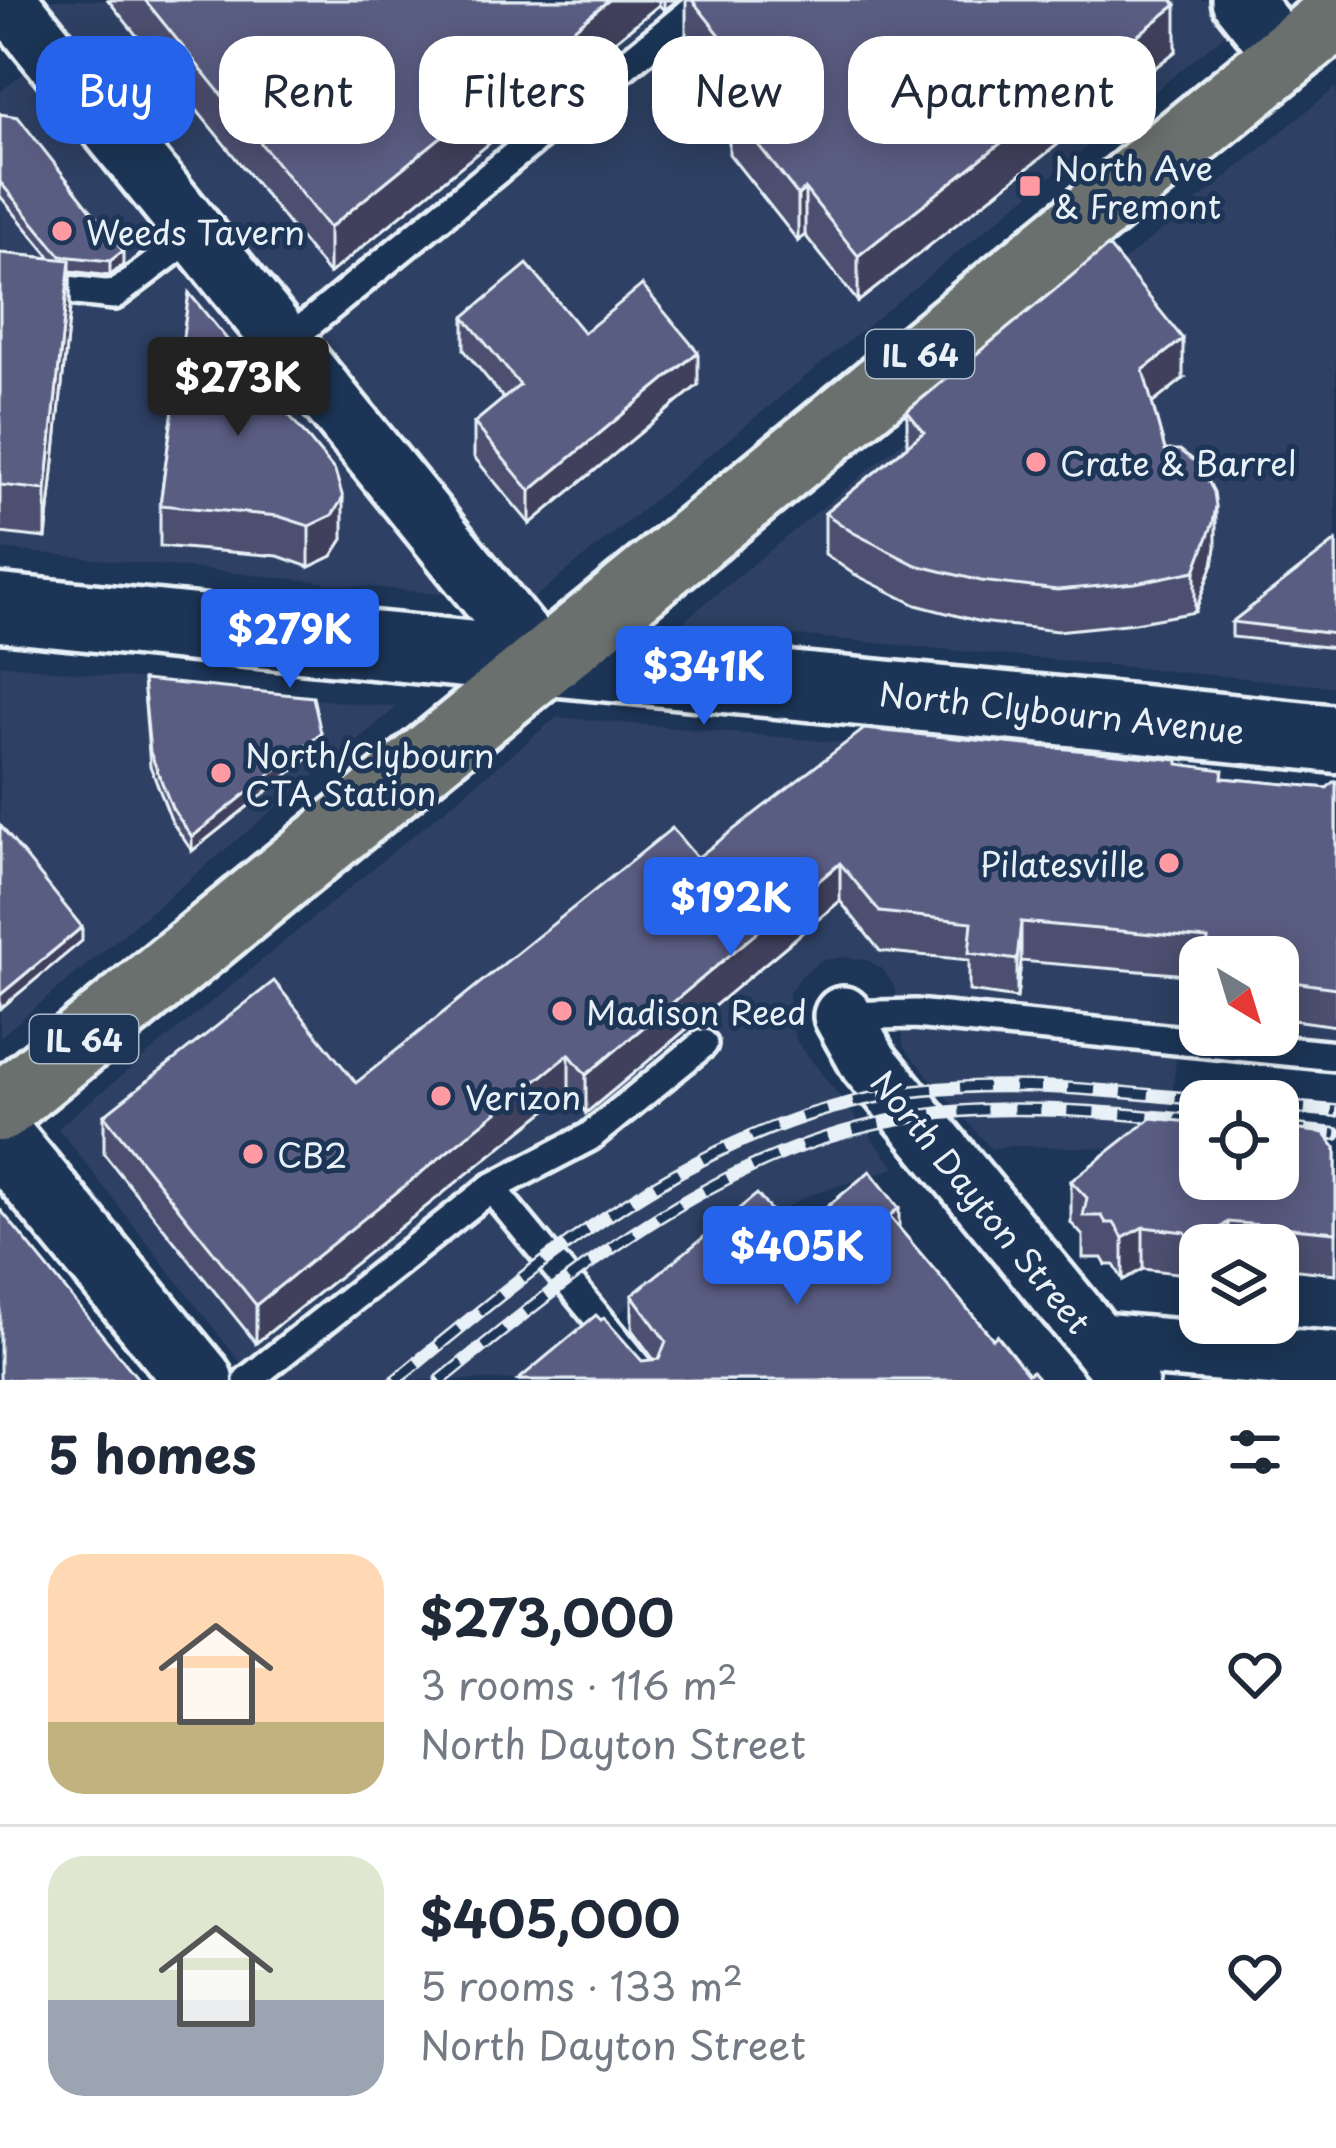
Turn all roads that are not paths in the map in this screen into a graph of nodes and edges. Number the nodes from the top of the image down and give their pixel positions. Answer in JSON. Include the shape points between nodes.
{"nodes":[{"id":1,"x":705,"y":0,"type":"edge"},
{"id":2,"x":1240,"y":0,"type":"edge"},
{"id":3,"x":8,"y":13,"type":"edge"},
{"id":4,"x":1336,"y":15,"type":"edge"},
{"id":5,"x":1286,"y":56,"type":"junction"},
{"id":6,"x":195,"y":234,"type":"junction"},
{"id":7,"x":0,"y":283,"type":"edge"},
{"id":8,"x":284,"y":344,"type":"junction"},
{"id":9,"x":0,"y":608,"type":"edge"},
{"id":10,"x":542,"y":662,"type":"junction"},
{"id":11,"x":1336,"y":740,"type":"edge"},
{"id":12,"x":843,"y":1016,"type":"joint"},
{"id":13,"x":703,"y":1044,"type":"dead end"},
{"id":14,"x":1336,"y":1056,"type":"edge"},
{"id":15,"x":0,"y":1108,"type":"edge"},
{"id":16,"x":0,"y":1138,"type":"edge"},
{"id":17,"x":491,"y":1188,"type":"junction"},
{"id":18,"x":1114,"y":1361,"type":"edge"},
{"id":19,"x":1336,"y":1362,"type":"edge"},
{"id":20,"x":199,"y":1380,"type":"edge"},
{"id":21,"x":248,"y":1380,"type":"edge"},
{"id":22,"x":649,"y":1380,"type":"edge"}],
"edges":[{"from":1,"to":8,"type":"lane"},
{"from":2,"to":5,"type":"street"},
{"from":3,"to":6,"type":"street"},
{"from":4,"to":5,"type":"main road","number":"IL 64"},
{"from":5,"to":10,"type":"main road","number":"IL 64"},
{"from":6,"to":7,"type":"lane","via":[[114,295]]},
{"from":6,"to":8,"type":"street"},
{"from":8,"to":10,"type":"street"},
{"from":9,"to":10,"type":"main road","name":"North Clybourn Avenue"},
{"from":10,"to":11,"type":"main road","name":"North Clybourn Avenue"},
{"from":10,"to":15,"type":"main road","number":"IL 64"},
{"from":12,"to":14,"type":"lane","via":[[915,1014]]},
{"from":12,"to":18,"type":"street","name":"North Dayton Street","via":[[869,1063]]},
{"from":13,"to":17,"type":"lane","via":[[589,1137]]},
{"from":16,"to":20,"type":"main road"},
{"from":17,"to":21,"type":"lane"},
{"from":17,"to":22,"type":"lane"},
{"from":18,"to":19,"type":"street"}]}
